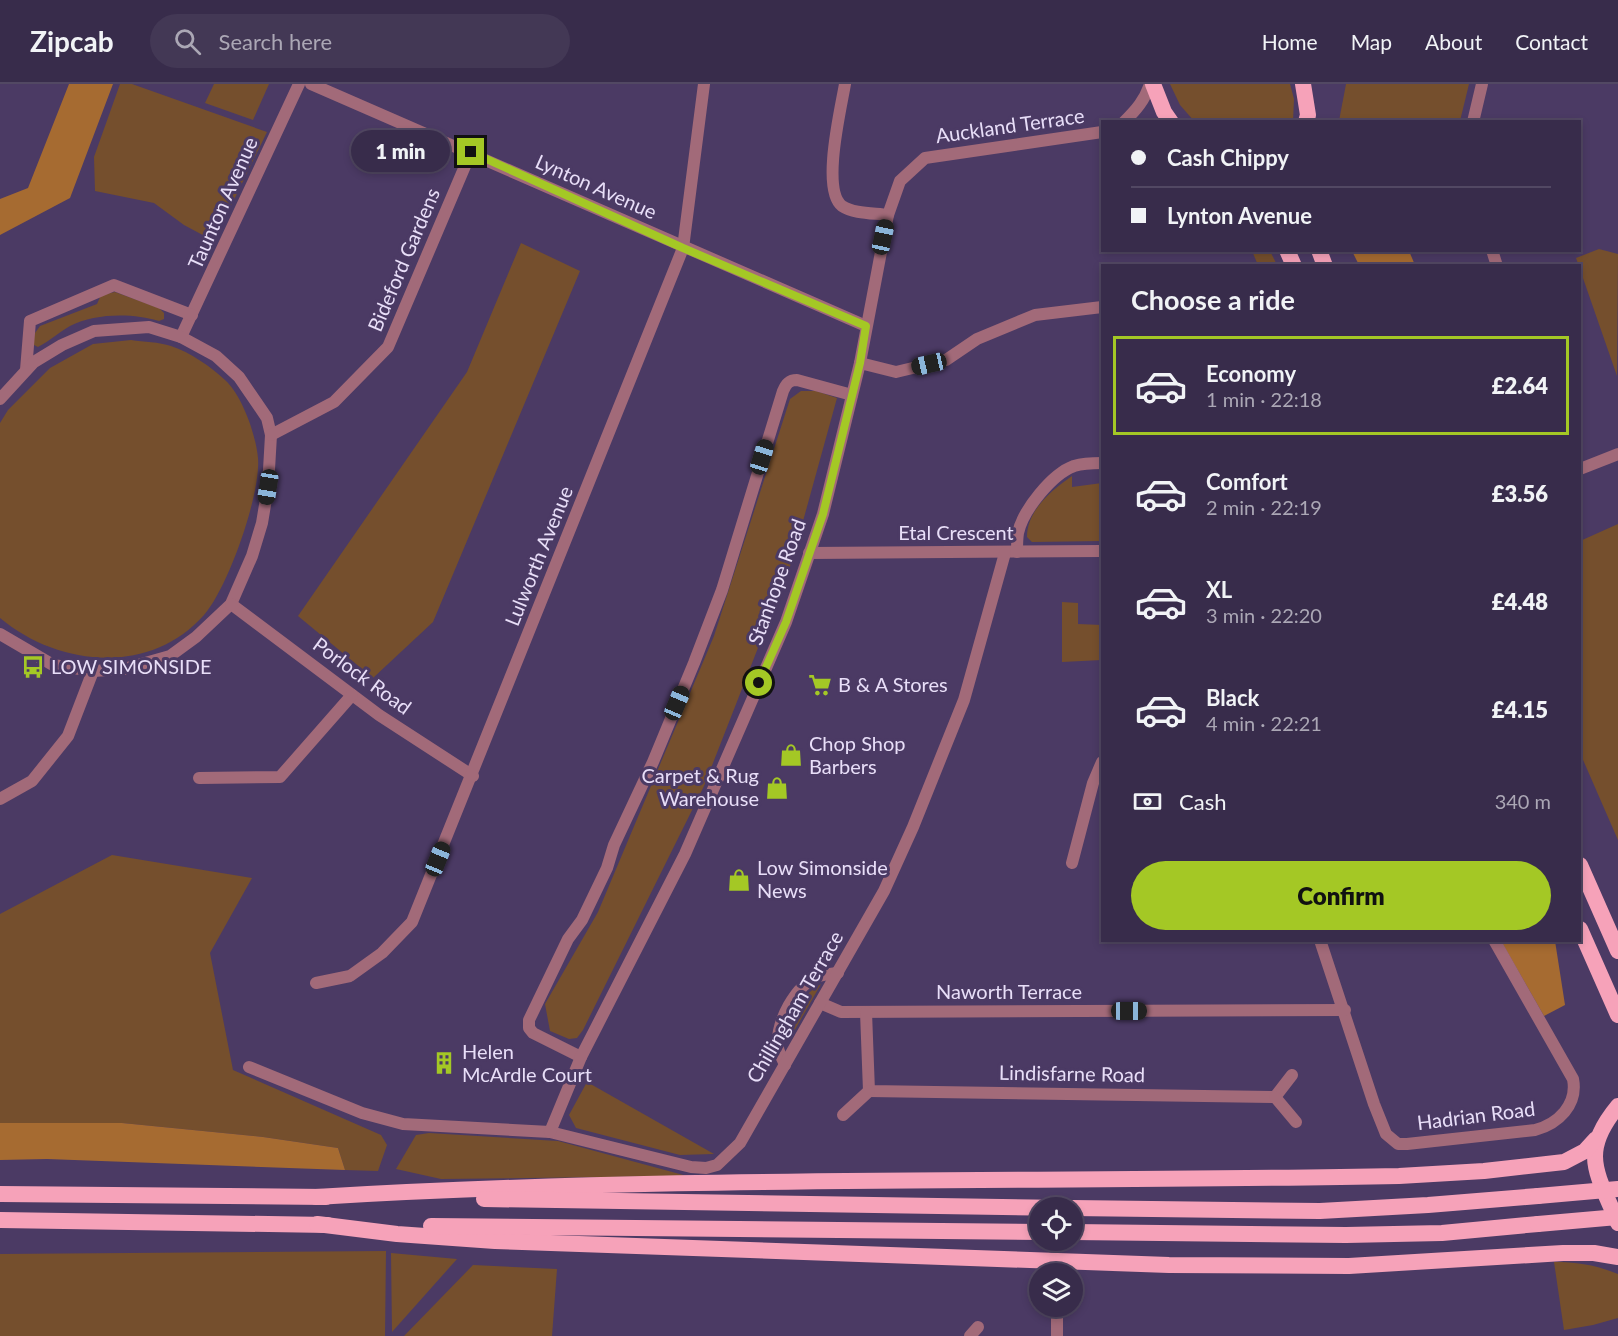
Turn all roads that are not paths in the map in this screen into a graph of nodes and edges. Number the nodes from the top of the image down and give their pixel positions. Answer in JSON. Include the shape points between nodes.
{"nodes":[{"id":1,"x":298,"y":84,"type":"edge"},
{"id":2,"x":311,"y":84,"type":"edge"},
{"id":3,"x":704,"y":84,"type":"edge"},
{"id":4,"x":845,"y":84,"type":"edge"},
{"id":5,"x":1152,"y":84,"type":"edge"},
{"id":6,"x":1303,"y":84,"type":"edge"},
{"id":7,"x":1314,"y":84,"type":"edge"},
{"id":8,"x":1482,"y":84,"type":"edge"},
{"id":9,"x":1308,"y":119,"type":"edge"},
{"id":10,"x":1126,"y":120,"type":"edge"},
{"id":11,"x":1170,"y":120,"type":"edge"},
{"id":12,"x":1473,"y":120,"type":"edge"},
{"id":13,"x":1101,"y":132,"type":"edge"},
{"id":14,"x":471,"y":152,"type":"junction"},
{"id":15,"x":888,"y":215,"type":"junction"},
{"id":16,"x":683,"y":248,"type":"junction"},
{"id":17,"x":1101,"y":307,"type":"edge"},
{"id":18,"x":192,"y":315,"type":"junction"},
{"id":19,"x":866,"y":326,"type":"junction"},
{"id":20,"x":182,"y":337,"type":"junction"},
{"id":21,"x":860,"y":363,"type":"junction"},
{"id":22,"x":26,"y":370,"type":"junction"},
{"id":23,"x":852,"y":395,"type":"junction"},
{"id":24,"x":0,"y":399,"type":"edge"},
{"id":25,"x":271,"y":435,"type":"junction"},
{"id":26,"x":1618,"y":454,"type":"edge"},
{"id":27,"x":1101,"y":463,"type":"edge"},
{"id":28,"x":1581,"y":469,"type":"edge"},
{"id":29,"x":1101,"y":551,"type":"edge"},
{"id":30,"x":1011,"y":552,"type":"junction"},
{"id":31,"x":809,"y":554,"type":"junction"},
{"id":32,"x":231,"y":604,"type":"junction"},
{"id":33,"x":0,"y":634,"type":"edge"},
{"id":34,"x":93,"y":671,"type":"junction"},
{"id":35,"x":352,"y":695,"type":"junction"},
{"id":36,"x":1101,"y":764,"type":"edge"},
{"id":37,"x":473,"y":776,"type":"junction"},
{"id":38,"x":199,"y":777,"type":"dead end"},
{"id":39,"x":0,"y":799,"type":"edge"},
{"id":40,"x":1072,"y":863,"type":"dead end"},
{"id":41,"x":1581,"y":867,"type":"edge"},
{"id":42,"x":1581,"y":930,"type":"edge"},
{"id":43,"x":1321,"y":942,"type":"edge"},
{"id":44,"x":1495,"y":942,"type":"edge"},
{"id":45,"x":1618,"y":951,"type":"edge"},
{"id":46,"x":838,"y":973,"type":"junction"},
{"id":47,"x":316,"y":983,"type":"dead end"},
{"id":48,"x":820,"y":1003,"type":"junction"},
{"id":49,"x":1345,"y":1010,"type":"junction"},
{"id":50,"x":866,"y":1012,"type":"junction"},
{"id":51,"x":1618,"y":1015,"type":"edge"},
{"id":52,"x":581,"y":1057,"type":"junction"},
{"id":53,"x":784,"y":1065,"type":"junction"},
{"id":54,"x":249,"y":1067,"type":"dead end"},
{"id":55,"x":1292,"y":1075,"type":"dead end"},
{"id":56,"x":869,"y":1091,"type":"junction"},
{"id":57,"x":1618,"y":1091,"type":"edge"},
{"id":58,"x":1275,"y":1097,"type":"junction"},
{"id":59,"x":1613,"y":1112,"type":"edge"},
{"id":60,"x":843,"y":1115,"type":"dead end"},
{"id":61,"x":1296,"y":1122,"type":"dead end"},
{"id":62,"x":550,"y":1132,"type":"junction"},
{"id":63,"x":1596,"y":1139,"type":"junction"},
{"id":64,"x":1618,"y":1189,"type":"edge"},
{"id":65,"x":0,"y":1194,"type":"edge"},
{"id":66,"x":316,"y":1197,"type":"junction"},
{"id":67,"x":1029,"y":1207,"type":"edge"},
{"id":68,"x":1083,"y":1208,"type":"edge"},
{"id":69,"x":1618,"y":1217,"type":"edge"},
{"id":70,"x":0,"y":1220,"type":"edge"},
{"id":71,"x":1618,"y":1223,"type":"edge"},
{"id":72,"x":317,"y":1224,"type":"junction"},
{"id":73,"x":1029,"y":1232,"type":"edge"},
{"id":74,"x":1083,"y":1232,"type":"edge"},
{"id":75,"x":1618,"y":1257,"type":"edge"},
{"id":76,"x":1057,"y":1317,"type":"edge"},
{"id":77,"x":1057,"y":1336,"type":"edge"}],
"edges":[{"from":1,"to":18,"type":"street","name":"Taunton Avenue"},
{"from":2,"to":14,"type":"street","name":"Lynton Avenue"},
{"from":3,"to":16,"type":"street","name":"Lulworth Avenue"},
{"from":4,"to":15,"type":"street","via":[[832,171],[834,194],[841,205],[852,210]]},
{"from":5,"to":10,"type":"street","via":[[1138,109]]},
{"from":5,"to":11,"type":"highway"},
{"from":6,"to":9,"type":"highway"},
{"from":7,"to":9,"type":"highway"},
{"from":8,"to":12,"type":"street"},
{"from":13,"to":15,"type":"street","name":"Auckland Terrace","via":[[925,158],[900,181]]},
{"from":14,"to":16,"type":"street","name":"Lynton Avenue"},
{"from":14,"to":25,"type":"street","name":"Bideford Gardens","via":[[388,346],[334,402]]},
{"from":15,"to":19,"type":"street","name":"Auckland Terrace"},
{"from":16,"to":19,"type":"street","name":"Lynton Avenue"},
{"from":16,"to":37,"type":"street","name":"Lulworth Avenue"},
{"from":17,"to":21,"type":"street","via":[[1035,315],[977,339],[946,360],[896,372]]},
{"from":18,"to":20,"type":"street","name":"Taunton Avenue"},
{"from":18,"to":22,"type":"street","via":[[114,285],[30,321]]},
{"from":19,"to":21,"type":"street","name":"Stanhope Road"},
{"from":20,"to":22,"type":"street","via":[[148,327],[94,331],[62,345]]},
{"from":20,"to":25,"type":"street","via":[[216,356],[239,377],[267,418]]},
{"from":21,"to":23,"type":"street","name":"Stanhope Road"},
{"from":22,"to":24,"type":"street"},
{"from":23,"to":31,"type":"street","name":"Stanhope Road","via":[[823,514]]},
{"from":23,"to":52,"type":"street","via":[[797,380],[786,384],[783,391],[722,590],[694,663],[607,868],[529,1020],[533,1033]]},
{"from":25,"to":32,"type":"street","via":[[262,523]]},
{"from":26,"to":28,"type":"street"},
{"from":27,"to":30,"type":"street","name":"Chillingham Terrace","via":[[1072,467],[1051,482],[1025,516]]},
{"from":29,"to":30,"type":"street","name":"Etal Crescent"},
{"from":30,"to":31,"type":"street","name":"Etal Crescent"},
{"from":30,"to":46,"type":"street","name":"Chillingham Terrace","via":[[964,700],[918,816],[884,891]]},
{"from":31,"to":52,"type":"street","name":"Stanhope Road","via":[[786,622],[685,854]]},
{"from":32,"to":34,"type":"street","via":[[170,656],[124,669]]},
{"from":32,"to":35,"type":"street","name":"Porlock Road"},
{"from":33,"to":34,"type":"street","via":[[53,665]]},
{"from":34,"to":39,"type":"street","via":[[68,736],[32,781]]},
{"from":35,"to":37,"type":"street","name":"Porlock Road"},
{"from":35,"to":38,"type":"street","via":[[280,777]]},
{"from":36,"to":40,"type":"street"},
{"from":37,"to":47,"type":"street","name":"Lulworth Avenue","via":[[412,922],[382,953],[350,976]]},
{"from":41,"to":45,"type":"highway"},
{"from":42,"to":51,"type":"highway"},
{"from":43,"to":49,"type":"street"},
{"from":44,"to":49,"type":"street","name":"Hadrian Road","via":[[1573,1079],[1575,1088],[1568,1107],[1548,1127],[1398,1144],[1386,1134],[1374,1104]]},
{"from":46,"to":48,"type":"street","name":"Chillingham Terrace"},
{"from":46,"to":53,"type":"street","via":[[820,975],[804,984],[791,1001],[778,1047]]},
{"from":48,"to":50,"type":"street","name":"Naworth Terrace","via":[[841,1012]]},
{"from":48,"to":53,"type":"street","name":"Chillingham Terrace"},
{"from":49,"to":50,"type":"street","name":"Naworth Terrace"},
{"from":50,"to":56,"type":"street"},
{"from":52,"to":62,"type":"street","name":"Stanhope Road"},
{"from":53,"to":62,"type":"street","name":"Chillingham Terrace","via":[[740,1143],[717,1165],[691,1167]]},
{"from":54,"to":62,"type":"street","name":"Chillingham Terrace","via":[[377,1118],[404,1124]]},
{"from":55,"to":58,"type":"street"},
{"from":56,"to":58,"type":"street","name":"Lindisfarne Road"},
{"from":56,"to":60,"type":"street"},
{"from":57,"to":59,"type":"highway"},
{"from":58,"to":61,"type":"street"},
{"from":59,"to":63,"type":"highway"},
{"from":63,"to":66,"type":"highway","via":[[1564,1162],[1400,1176],[855,1180],[434,1190]]},
{"from":63,"to":71,"type":"highway","via":[[1596,1168]]},
{"from":64,"to":68,"type":"highway","bridge":true,"via":[[1320,1211]]},
{"from":65,"to":66,"type":"highway"},
{"from":66,"to":67,"type":"highway"},
{"from":69,"to":74,"type":"highway","bridge":true,"via":[[1442,1233]]},
{"from":70,"to":72,"type":"highway"},
{"from":72,"to":73,"type":"highway"},
{"from":72,"to":75,"type":"highway","via":[[495,1240],[1169,1265],[1349,1266],[1563,1253]]},
{"from":76,"to":77,"type":"street"}]}
